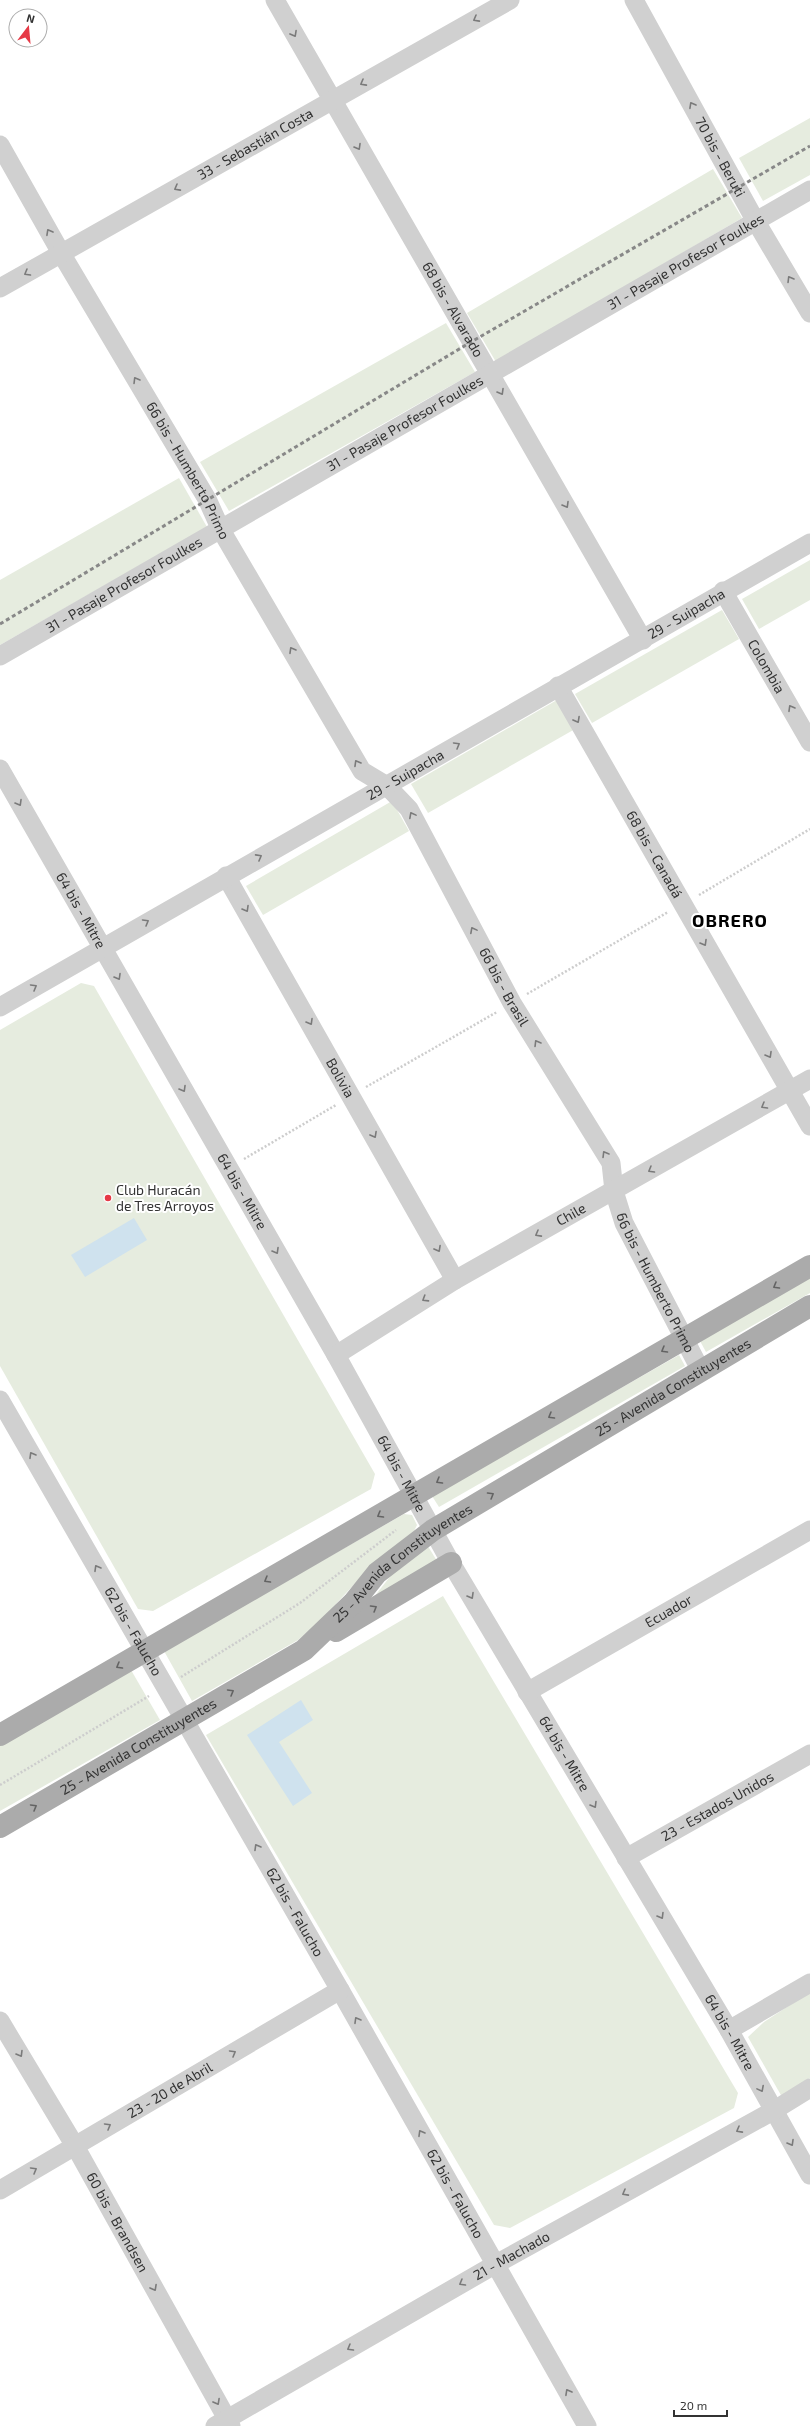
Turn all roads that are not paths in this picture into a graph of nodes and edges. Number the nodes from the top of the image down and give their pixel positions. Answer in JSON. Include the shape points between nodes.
{"nodes":[{"id":1,"x":275,"y":0,"type":"edge"},
{"id":2,"x":510,"y":0,"type":"edge"},
{"id":3,"x":634,"y":0,"type":"edge"},
{"id":4,"x":332,"y":101,"type":"junction"},
{"id":5,"x":0,"y":145,"type":"edge"},
{"id":6,"x":810,"y":190,"type":"edge"},
{"id":7,"x":755,"y":220,"type":"junction"},
{"id":8,"x":61,"y":253,"type":"junction"},
{"id":9,"x":0,"y":288,"type":"edge"},
{"id":10,"x":810,"y":313,"type":"edge"},
{"id":11,"x":491,"y":374,"type":"junction"},
{"id":12,"x":221,"y":530,"type":"junction"},
{"id":13,"x":810,"y":543,"type":"edge"},
{"id":14,"x":723,"y":591,"type":"junction"},
{"id":15,"x":644,"y":640,"type":"junction"},
{"id":16,"x":0,"y":656,"type":"edge"},
{"id":17,"x":558,"y":686,"type":"junction"},
{"id":18,"x":810,"y":742,"type":"edge"},
{"id":19,"x":0,"y":769,"type":"edge"},
{"id":20,"x":387,"y":786,"type":"junction"},
{"id":21,"x":226,"y":876,"type":"junction"},
{"id":22,"x":102,"y":948,"type":"junction"},
{"id":23,"x":0,"y":1007,"type":"edge"},
{"id":24,"x":810,"y":1079,"type":"edge"},
{"id":25,"x":790,"y":1091,"type":"junction"},
{"id":26,"x":810,"y":1126,"type":"edge"},
{"id":27,"x":614,"y":1192,"type":"junction"},
{"id":28,"x":810,"y":1266,"type":"edge"},
{"id":29,"x":455,"y":1280,"type":"junction"},
{"id":30,"x":810,"y":1306,"type":"edge"},
{"id":31,"x":683,"y":1339,"type":"junction"},
{"id":32,"x":336,"y":1355,"type":"junction"},
{"id":33,"x":701,"y":1371,"type":"junction"},
{"id":34,"x":0,"y":1400,"type":"edge"},
{"id":35,"x":414,"y":1495,"type":"junction"},
{"id":36,"x":433,"y":1530,"type":"junction"},
{"id":37,"x":810,"y":1530,"type":"edge"},
{"id":38,"x":451,"y":1563,"type":"junction"},
{"id":39,"x":144,"y":1650,"type":"junction"},
{"id":40,"x":304,"y":1650,"type":"junction"},
{"id":41,"x":527,"y":1692,"type":"junction"},
{"id":42,"x":183,"y":1719,"type":"junction"},
{"id":43,"x":0,"y":1735,"type":"edge"},
{"id":44,"x":810,"y":1754,"type":"edge"},
{"id":45,"x":0,"y":1827,"type":"edge"},
{"id":46,"x":626,"y":1858,"type":"junction"},
{"id":47,"x":810,"y":1983,"type":"edge"},
{"id":48,"x":340,"y":1990,"type":"junction"},
{"id":49,"x":0,"y":2021,"type":"edge"},
{"id":50,"x":729,"y":2030,"type":"junction"},
{"id":51,"x":810,"y":2088,"type":"edge"},
{"id":52,"x":773,"y":2111,"type":"junction"},
{"id":53,"x":75,"y":2146,"type":"junction"},
{"id":54,"x":810,"y":2175,"type":"edge"},
{"id":55,"x":0,"y":2190,"type":"edge"},
{"id":56,"x":496,"y":2264,"type":"junction"},
{"id":57,"x":224,"y":2424,"type":"edge"},
{"id":58,"x":588,"y":2426,"type":"edge"}],
"edges":[{"from":1,"to":4,"type":"street","name":"68 bis - Alvarado","one_way":true},
{"from":2,"to":4,"type":"street","name":"33 - Sebastián Costa","one_way":true},
{"from":7,"to":3,"type":"street","name":"70 bis - Beruti","one_way":true},
{"from":4,"to":8,"type":"street","name":"33 - Sebastián Costa","one_way":true},
{"from":4,"to":11,"type":"street","name":"68 bis - Alvarado","one_way":true},
{"from":8,"to":5,"type":"street","name":"66 bis - Humberto Primo","one_way":true},
{"from":6,"to":7,"type":"street","name":"31 - Pasaje Profesor Foulkes"},
{"from":10,"to":7,"type":"street","name":"70 bis - Beruti","one_way":true},
{"from":7,"to":11,"type":"street","name":"31 - Pasaje Profesor Foulkes"},
{"from":8,"to":9,"type":"street","name":"33 - Sebastián Costa","one_way":true},
{"from":12,"to":8,"type":"street","name":"66 bis - Humberto Primo","one_way":true,"via":[[207,499]]},
{"from":11,"to":12,"type":"street","name":"31 - Pasaje Profesor Foulkes"},
{"from":11,"to":15,"type":"street","name":"68 bis - Alvarado","one_way":true},
{"from":12,"to":16,"type":"street","name":"31 - Pasaje Profesor Foulkes"},
{"from":20,"to":12,"type":"street","name":"66 bis - Humberto Primo","one_way":true,"via":[[362,771]]},
{"from":13,"to":14,"type":"street","name":"29 - Suipacha"},
{"from":14,"to":15,"type":"street","name":"29 - Suipacha"},
{"from":18,"to":14,"type":"street","name":"Colombia","one_way":true},
{"from":15,"to":17,"type":"street","name":"29 - Suipacha"},
{"from":20,"to":17,"type":"street","name":"29 - Suipacha","one_way":true},
{"from":17,"to":25,"type":"street","name":"68 bis - Canadá","one_way":true,"via":[[681,905]]},
{"from":19,"to":22,"type":"street","name":"64 bis - Mitre","one_way":true},
{"from":21,"to":20,"type":"street","name":"29 - Suipacha","one_way":true},
{"from":27,"to":20,"type":"street","name":"66 bis - Brasil","one_way":true,"via":[[611,1163],[512,1003],[409,809]]},
{"from":22,"to":21,"type":"street","name":"29 - Suipacha","one_way":true},
{"from":21,"to":29,"type":"street","name":"Bolivia","one_way":true},
{"from":23,"to":22,"type":"street","name":"29 - Suipacha","one_way":true},
{"from":22,"to":32,"type":"street","name":"64 bis - Mitre","one_way":true},
{"from":24,"to":25,"type":"street","name":"Chile"},
{"from":25,"to":26,"type":"street","name":"68 bis - Canadá"},
{"from":25,"to":27,"type":"street","name":"Chile","one_way":true},
{"from":27,"to":29,"type":"street","name":"Chile","one_way":true},
{"from":27,"to":31,"type":"street","name":"66 bis - Humberto Primo","via":[[624,1223]]},
{"from":28,"to":31,"type":"main road","one_way":true},
{"from":29,"to":32,"type":"street","name":"Chile","one_way":true},
{"from":30,"to":33,"type":"main road","name":"25 - Avenida Constituyentes"},
{"from":31,"to":33,"type":"street","name":"66 bis - Humberto Primo"},
{"from":31,"to":35,"type":"main road","one_way":true},
{"from":32,"to":35,"type":"street","name":"64 bis - Mitre"},
{"from":36,"to":33,"type":"main road","name":"25 - Avenida Constituyentes","one_way":true},
{"from":39,"to":34,"type":"street","name":"62 bis - Falucho","one_way":true},
{"from":35,"to":36,"type":"street","name":"64 bis - Mitre"},
{"from":35,"to":39,"type":"main road","one_way":true},
{"from":36,"to":38,"type":"street","name":"64 bis - Mitre"},
{"from":36,"to":40,"type":"main road","name":"25 - Avenida Constituyentes","via":[[377,1573],[353,1603]]},
{"from":37,"to":41,"type":"street","name":"Ecuador"},
{"from":40,"to":38,"type":"main road","one_way":true},
{"from":38,"to":41,"type":"street","name":"64 bis - Mitre","one_way":true},
{"from":39,"to":42,"type":"street","name":"62 bis - Falucho"},
{"from":39,"to":43,"type":"main road","one_way":true},
{"from":42,"to":40,"type":"main road","name":"25 - Avenida Constituyentes","one_way":true},
{"from":41,"to":46,"type":"street","name":"64 bis - Mitre","one_way":true},
{"from":45,"to":42,"type":"main road","name":"25 - Avenida Constituyentes","one_way":true},
{"from":48,"to":42,"type":"street","name":"62 bis - Falucho","one_way":true},
{"from":44,"to":46,"type":"street","name":"23 - Estados Unidos"},
{"from":46,"to":50,"type":"street","name":"64 bis - Mitre","one_way":true},
{"from":47,"to":50,"type":"street"},
{"from":53,"to":48,"type":"street","name":"23 - 20 de Abril","one_way":true},
{"from":56,"to":48,"type":"street","name":"62 bis - Falucho","one_way":true},
{"from":49,"to":53,"type":"street","name":"60 bis - Brandsen","one_way":true},
{"from":50,"to":52,"type":"street","name":"64 bis - Mitre","one_way":true},
{"from":51,"to":52,"type":"street","name":"21 - Machado"},
{"from":52,"to":54,"type":"street","name":"64 bis - Mitre","one_way":true},
{"from":52,"to":56,"type":"street","name":"21 - Machado","one_way":true},
{"from":55,"to":53,"type":"street","name":"23 - 20 de Abril","one_way":true},
{"from":53,"to":57,"type":"street","name":"60 bis - Brandsen","one_way":true},
{"from":56,"to":57,"type":"street","name":"21 - Machado","one_way":true},
{"from":58,"to":56,"type":"street","name":"62 bis - Falucho","one_way":true}]}
